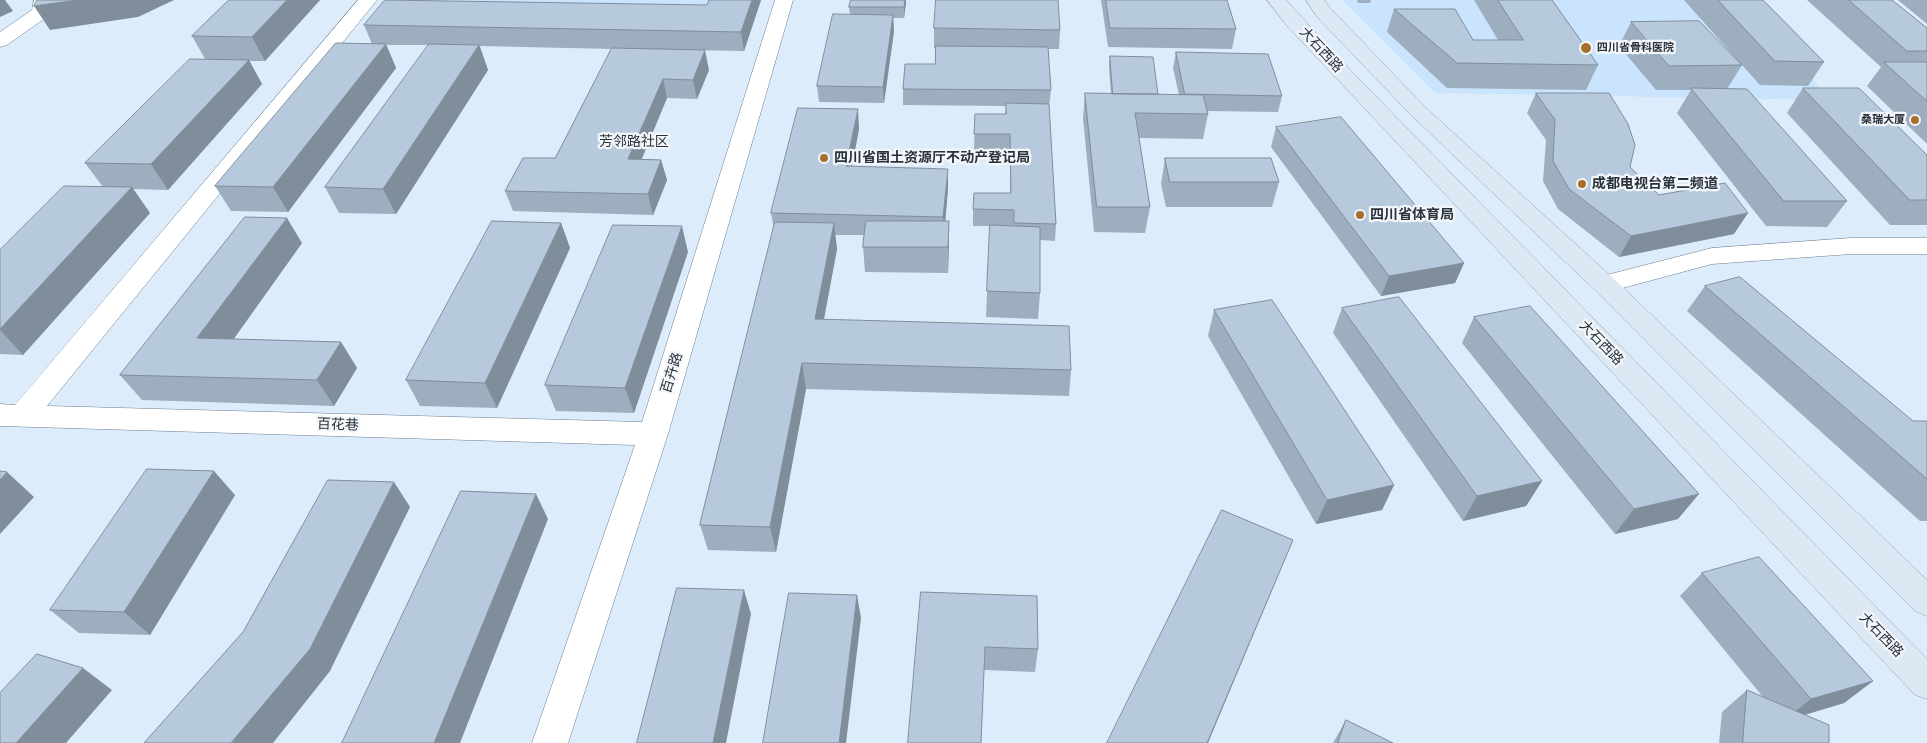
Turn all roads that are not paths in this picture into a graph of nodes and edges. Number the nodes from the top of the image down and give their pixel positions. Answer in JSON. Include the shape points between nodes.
{"nodes":[{"id":1,"x":43,"y":0,"type":"edge"},
{"id":2,"x":368,"y":0,"type":"edge"},
{"id":3,"x":784,"y":0,"type":"edge"},
{"id":4,"x":1276,"y":0,"type":"edge"},
{"id":5,"x":1314,"y":0,"type":"edge"},
{"id":6,"x":0,"y":41,"type":"edge"},
{"id":7,"x":1927,"y":246,"type":"edge"},
{"id":8,"x":1604,"y":284,"type":"junction"},
{"id":9,"x":11,"y":415,"type":"edge"},
{"id":10,"x":653,"y":434,"type":"junction"},
{"id":11,"x":1927,"y":601,"type":"edge"},
{"id":12,"x":1927,"y":683,"type":"edge"},
{"id":13,"x":550,"y":743,"type":"edge"}],
"edges":[{"from":1,"to":6,"type":"street","via":[[41,12]]},
{"from":2,"to":9,"type":"street","name":"百花巷"},
{"from":3,"to":10,"type":"street","name":"百卉路"},
{"from":4,"to":12,"type":"main road","name":"大石西路"},
{"from":5,"to":8,"type":"main road","name":"大石西路","via":[[1418,111]]},
{"from":7,"to":8,"type":"street","via":[[1851,246],[1712,256]]},
{"from":8,"to":11,"type":"main road","name":"大石西路"},
{"from":9,"to":10,"type":"street","name":"百花巷"},
{"from":10,"to":13,"type":"street","name":"百卉路"}]}
